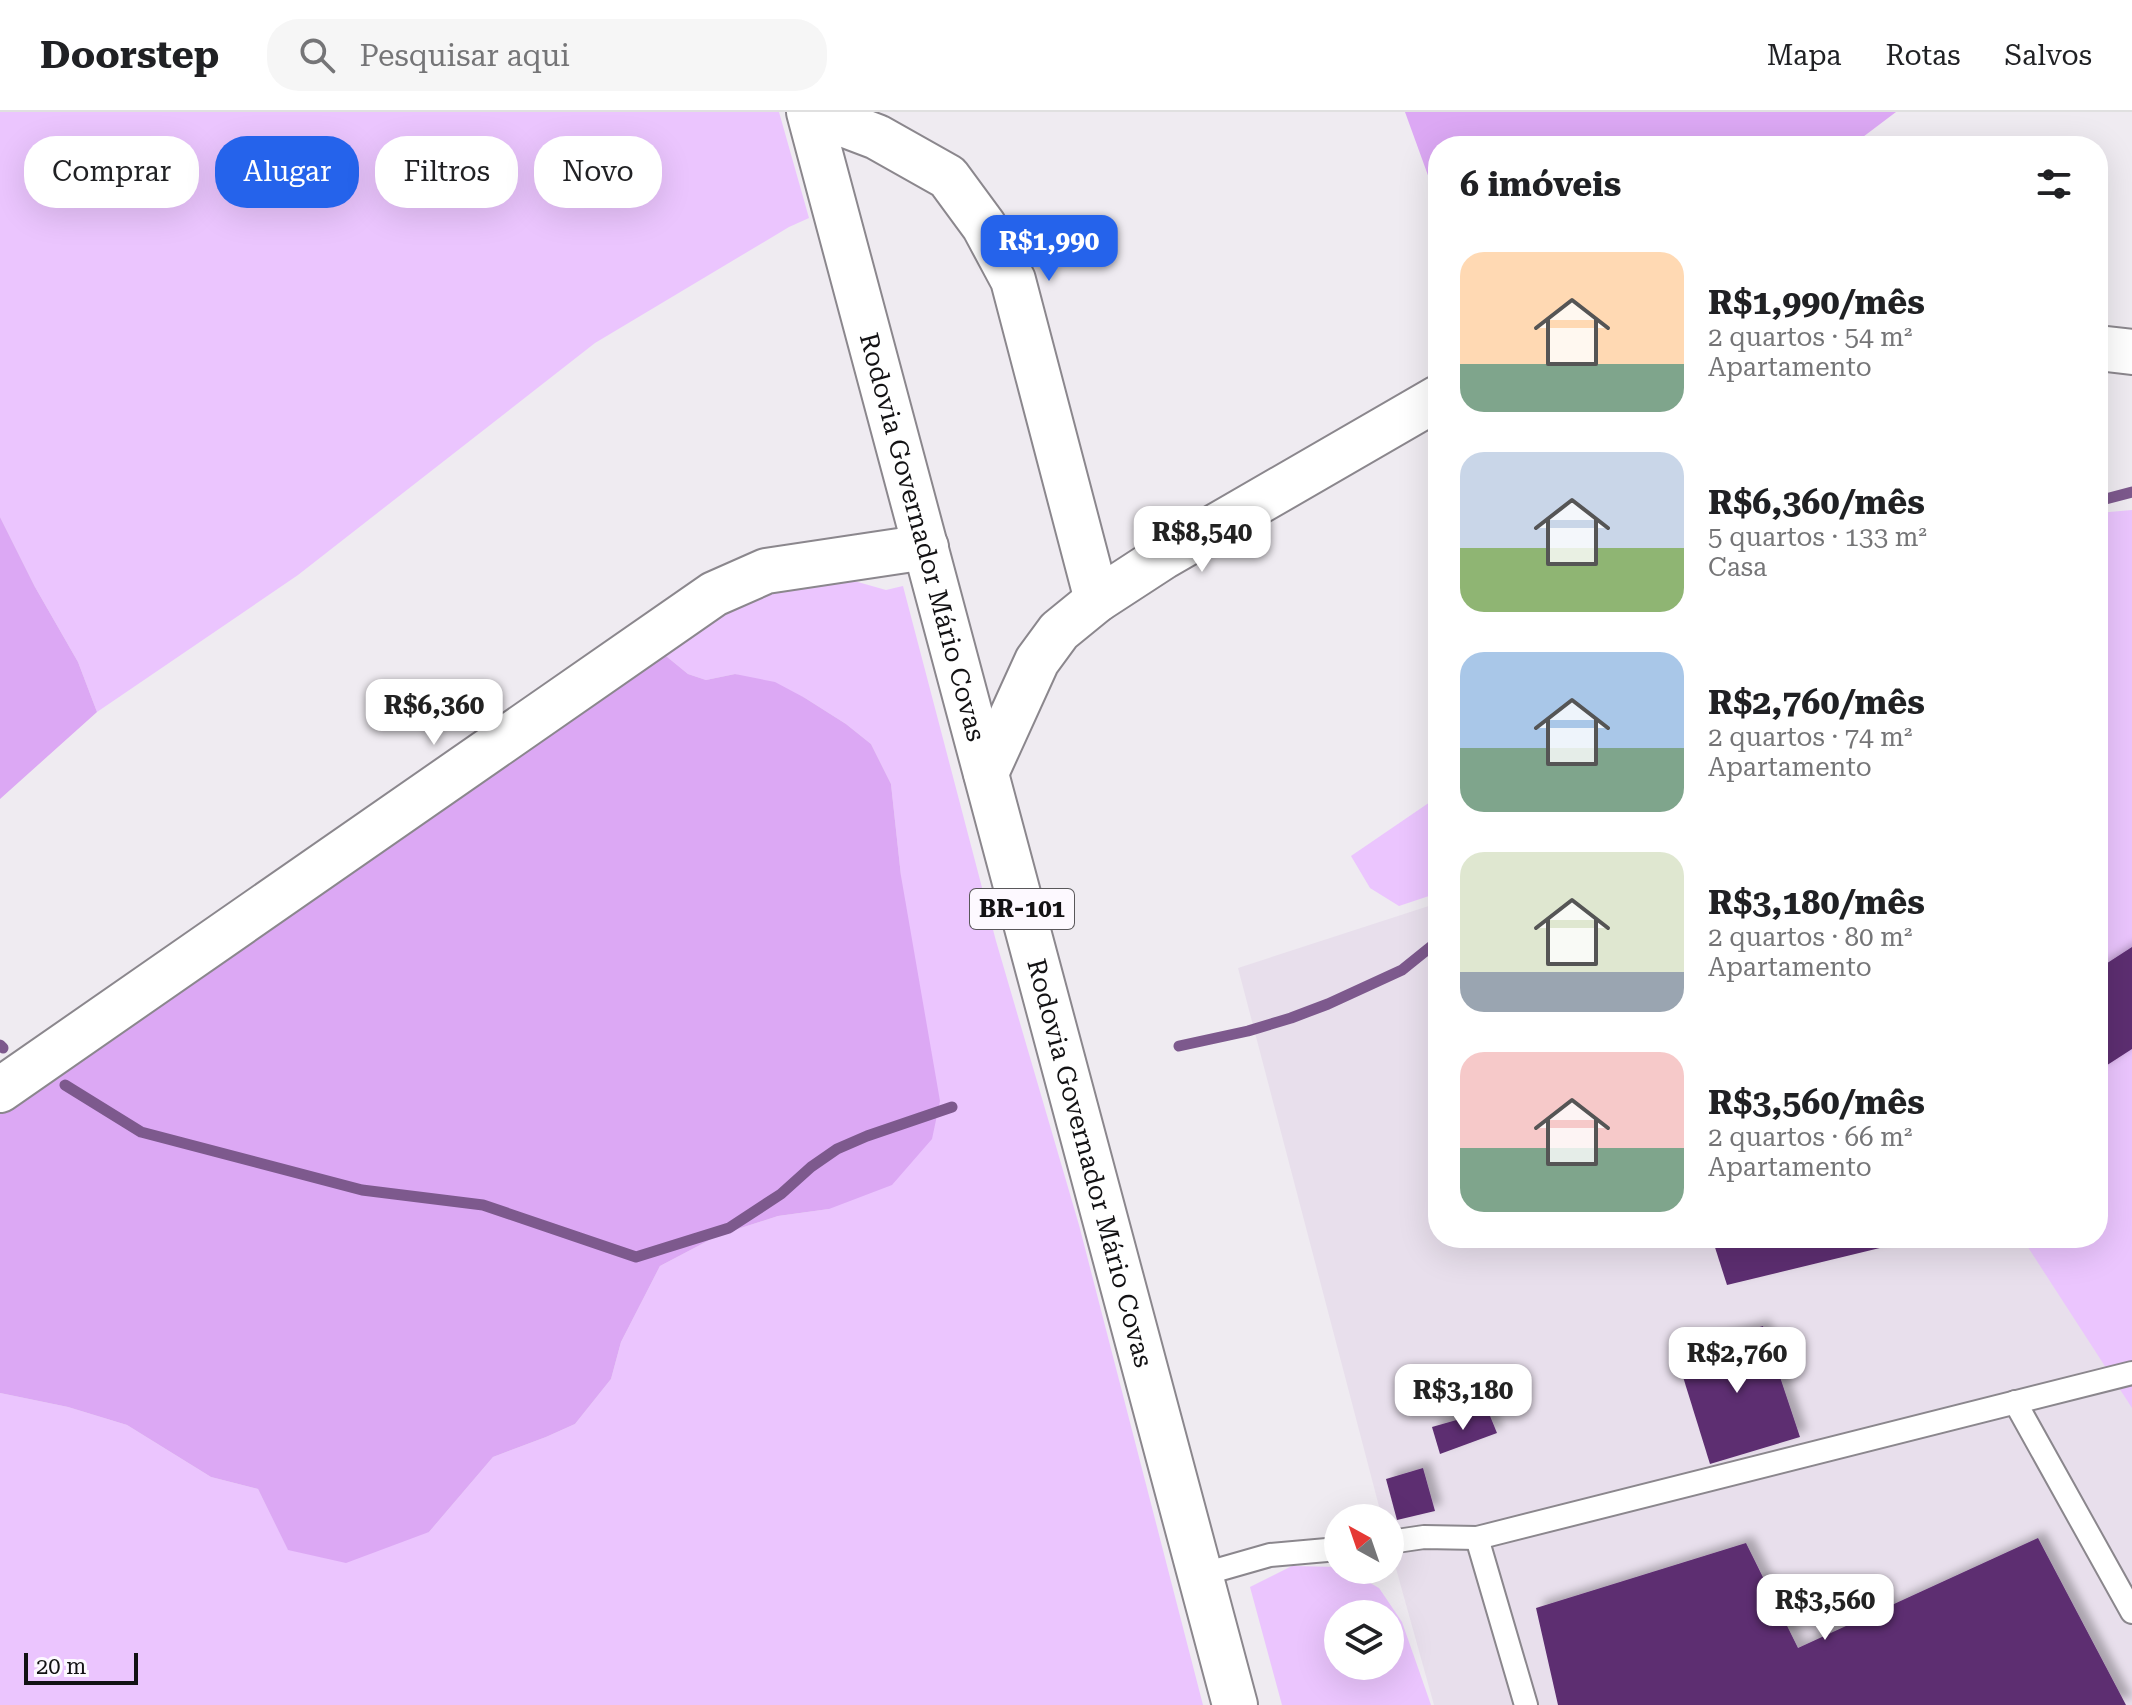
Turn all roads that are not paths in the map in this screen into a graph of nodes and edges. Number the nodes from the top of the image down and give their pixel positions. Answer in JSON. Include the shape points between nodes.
{"nodes":[{"id":1,"x":810,"y":112,"type":"edge"},
{"id":2,"x":2108,"y":349,"type":"edge"},
{"id":3,"x":2132,"y":352,"type":"edge"},
{"id":4,"x":1428,"y":404,"type":"edge"},
{"id":5,"x":926,"y":547,"type":"junction"},
{"id":6,"x":1097,"y":600,"type":"junction"},
{"id":7,"x":986,"y":773,"type":"junction"},
{"id":8,"x":0,"y":1090,"type":"edge"},
{"id":9,"x":2132,"y":1373,"type":"edge"},
{"id":10,"x":2015,"y":1402,"type":"junction"},
{"id":11,"x":1477,"y":1538,"type":"junction"},
{"id":12,"x":1404,"y":1540,"type":"edge"},
{"id":13,"x":1324,"y":1550,"type":"edge"},
{"id":14,"x":1200,"y":1575,"type":"junction"},
{"id":15,"x":2132,"y":1612,"type":"edge"},
{"id":16,"x":1235,"y":1705,"type":"edge"},
{"id":17,"x":1526,"y":1705,"type":"edge"}],
"edges":[{"from":1,"to":5,"type":"main road","name":"Rodovia Governador Mário Covas","number":"BR-101"},
{"from":1,"to":6,"type":"main road","via":[[877,137],[948,177],[984,226],[1013,280]]},
{"from":2,"to":3,"type":"main road"},
{"from":4,"to":6,"type":"main road"},
{"from":5,"to":7,"type":"main road","name":"Rodovia Governador Mário Covas","number":"BR-101"},
{"from":5,"to":8,"type":"main road","via":[[766,571],[714,594]]},
{"from":6,"to":7,"type":"main road","via":[[1059,631],[1037,661]]},
{"from":7,"to":14,"type":"main road","name":"Rodovia Governador Mário Covas","number":"BR-101"},
{"from":9,"to":10,"type":"lane"},
{"from":10,"to":11,"type":"lane"},
{"from":10,"to":15,"type":"lane"},
{"from":11,"to":12,"type":"lane"},
{"from":11,"to":17,"type":"lane"},
{"from":13,"to":14,"type":"lane","via":[[1270,1555]]},
{"from":14,"to":16,"type":"main road","name":"Rodovia Governador Mário Covas","number":"BR-101"}]}
